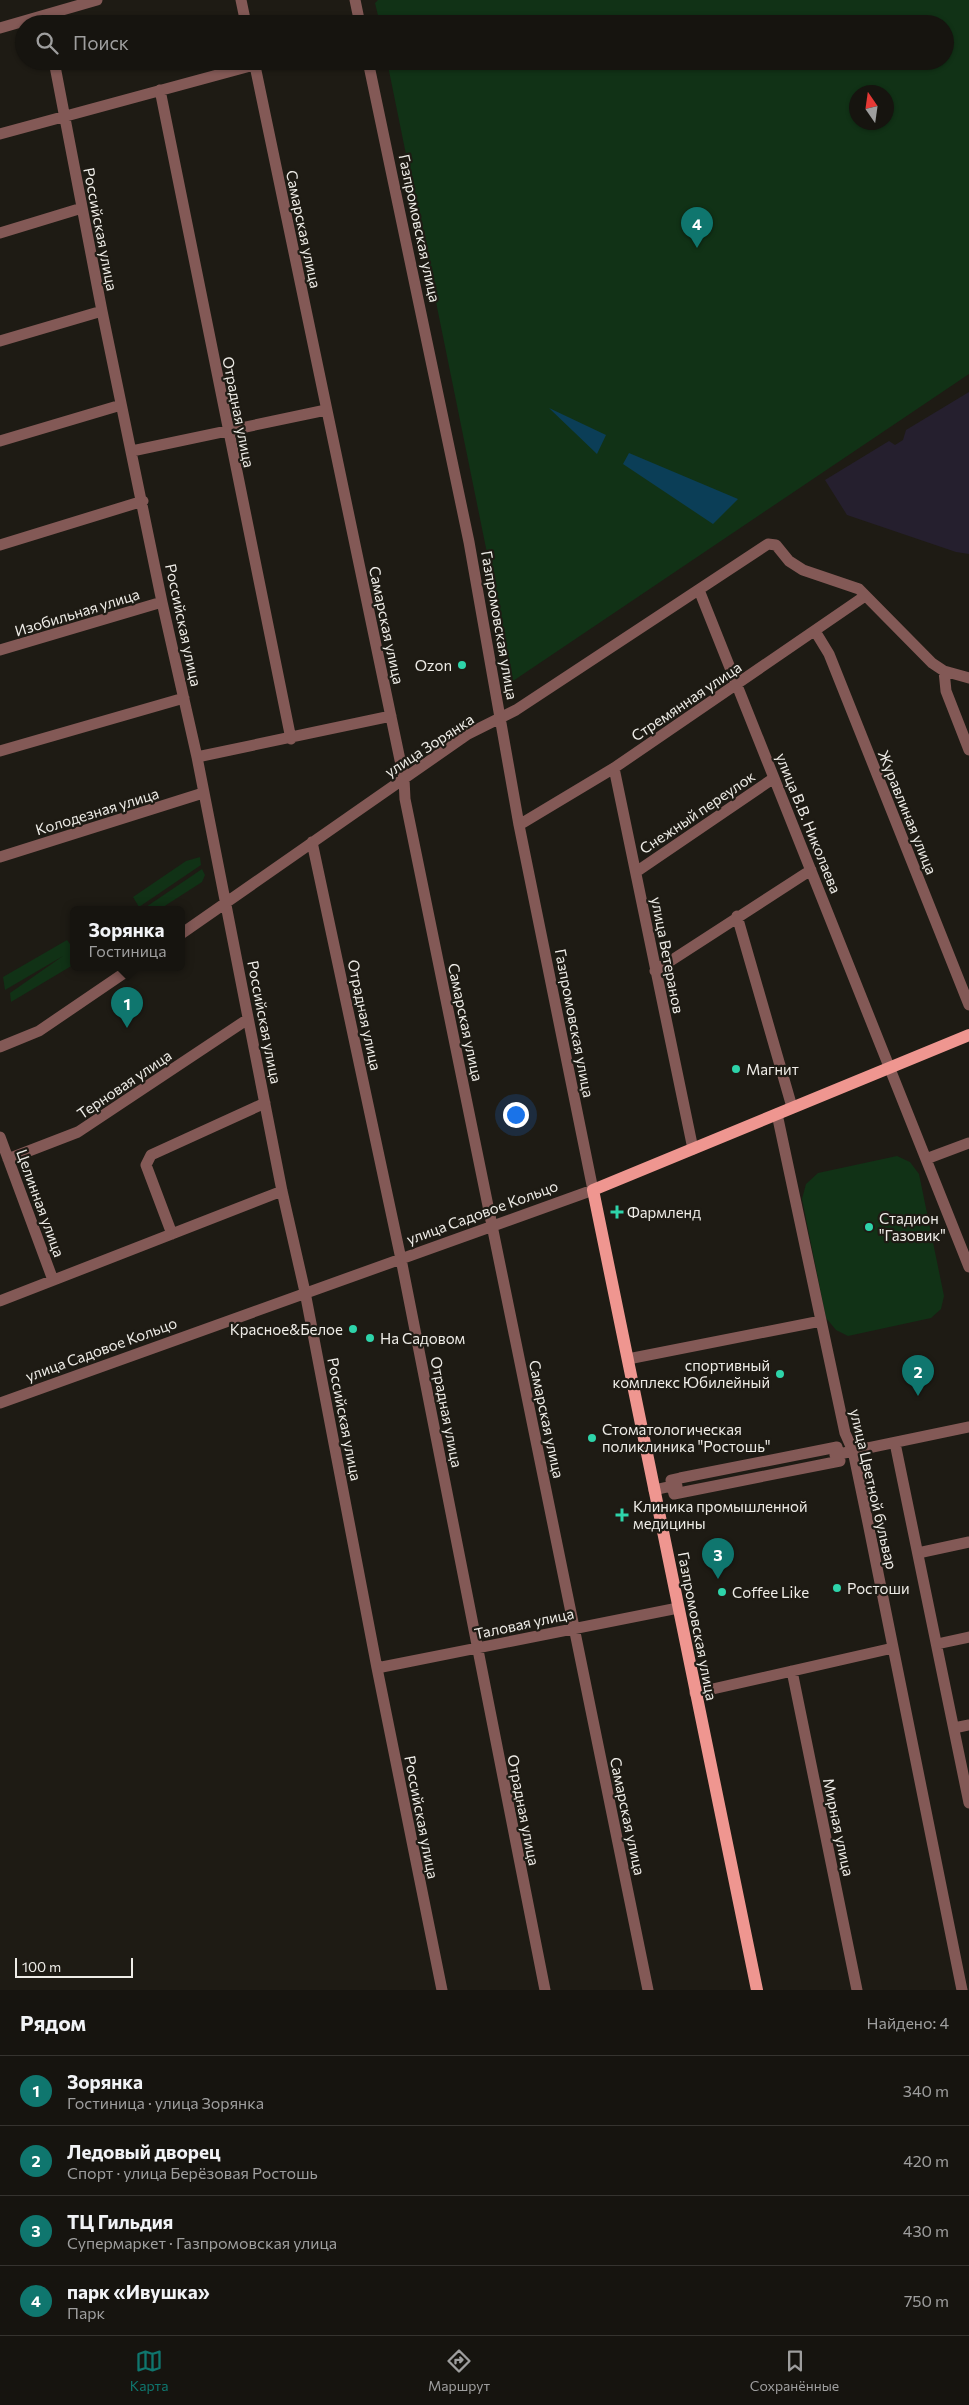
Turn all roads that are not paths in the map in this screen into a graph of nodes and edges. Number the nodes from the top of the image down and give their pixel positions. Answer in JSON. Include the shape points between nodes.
{"nodes":[{"id":1,"x":97,"y":0,"type":"edge"},
{"id":2,"x":241,"y":0,"type":"edge"},
{"id":3,"x":355,"y":0,"type":"edge"},
{"id":4,"x":59,"y":15,"type":"edge"},
{"id":5,"x":244,"y":15,"type":"edge"},
{"id":6,"x":358,"y":15,"type":"edge"},
{"id":7,"x":15,"y":25,"type":"edge"},
{"id":8,"x":0,"y":28,"type":"edge"},
{"id":9,"x":56,"y":70,"type":"edge"},
{"id":10,"x":230,"y":70,"type":"edge"},
{"id":11,"x":255,"y":70,"type":"edge"},
{"id":12,"x":370,"y":70,"type":"edge"},
{"id":13,"x":160,"y":90,"type":"junction"},
{"id":14,"x":64,"y":115,"type":"junction"},
{"id":15,"x":0,"y":134,"type":"edge"},
{"id":16,"x":82,"y":208,"type":"junction"},
{"id":17,"x":0,"y":233,"type":"edge"},
{"id":18,"x":102,"y":311,"type":"junction"},
{"id":19,"x":0,"y":341,"type":"edge"},
{"id":20,"x":121,"y":405,"type":"junction"},
{"id":21,"x":326,"y":410,"type":"junction"},
{"id":22,"x":228,"y":432,"type":"junction"},
{"id":23,"x":0,"y":441,"type":"edge"},
{"id":24,"x":132,"y":451,"type":"junction"},
{"id":25,"x":143,"y":501,"type":"junction"},
{"id":26,"x":0,"y":545,"type":"edge"},
{"id":27,"x":699,"y":590,"type":"junction"},
{"id":28,"x":865,"y":596,"type":"junction"},
{"id":29,"x":162,"y":602,"type":"junction"},
{"id":30,"x":815,"y":631,"type":"junction"},
{"id":31,"x":0,"y":650,"type":"edge"},
{"id":32,"x":944,"y":670,"type":"junction"},
{"id":33,"x":969,"y":678,"type":"edge"},
{"id":34,"x":737,"y":685,"type":"junction"},
{"id":35,"x":184,"y":698,"type":"junction"},
{"id":36,"x":391,"y":716,"type":"junction"},
{"id":37,"x":500,"y":718,"type":"junction"},
{"id":38,"x":291,"y":739,"type":"junction"},
{"id":39,"x":969,"y":750,"type":"edge"},
{"id":40,"x":0,"y":751,"type":"edge"},
{"id":41,"x":197,"y":757,"type":"junction"},
{"id":42,"x":614,"y":768,"type":"junction"},
{"id":43,"x":774,"y":778,"type":"junction"},
{"id":44,"x":404,"y":779,"type":"junction"},
{"id":45,"x":203,"y":793,"type":"junction"},
{"id":46,"x":519,"y":825,"type":"junction"},
{"id":47,"x":312,"y":842,"type":"junction"},
{"id":48,"x":0,"y":857,"type":"edge"},
{"id":49,"x":811,"y":870,"type":"junction"},
{"id":50,"x":636,"y":872,"type":"junction"},
{"id":51,"x":226,"y":903,"type":"junction"},
{"id":52,"x":737,"y":916,"type":"junction"},
{"id":53,"x":185,"y":931,"type":"edge"},
{"id":54,"x":127,"y":971,"type":"edge"},
{"id":55,"x":655,"y":971,"type":"junction"},
{"id":56,"x":969,"y":1005,"type":"edge"},
{"id":57,"x":248,"y":1019,"type":"junction"},
{"id":58,"x":969,"y":1036,"type":"edge"},
{"id":59,"x":0,"y":1047,"type":"edge"},
{"id":60,"x":891,"y":1068,"type":"junction"},
{"id":61,"x":265,"y":1103,"type":"junction"},
{"id":62,"x":792,"y":1107,"type":"junction"},
{"id":63,"x":777,"y":1114,"type":"junction"},
{"id":64,"x":0,"y":1137,"type":"edge"},
{"id":65,"x":969,"y":1143,"type":"edge"},
{"id":66,"x":693,"y":1149,"type":"junction"},
{"id":67,"x":8,"y":1159,"type":"junction"},
{"id":68,"x":926,"y":1159,"type":"junction"},
{"id":69,"x":592,"y":1190,"type":"junction"},
{"id":70,"x":282,"y":1191,"type":"junction"},
{"id":71,"x":492,"y":1224,"type":"junction"},
{"id":72,"x":172,"y":1234,"type":"junction"},
{"id":73,"x":401,"y":1259,"type":"junction"},
{"id":74,"x":969,"y":1267,"type":"edge"},
{"id":75,"x":53,"y":1280,"type":"junction"},
{"id":76,"x":306,"y":1292,"type":"junction"},
{"id":77,"x":0,"y":1301,"type":"edge"},
{"id":78,"x":821,"y":1321,"type":"junction"},
{"id":79,"x":628,"y":1359,"type":"junction"},
{"id":80,"x":0,"y":1403,"type":"edge"},
{"id":81,"x":969,"y":1427,"type":"edge"},
{"id":82,"x":895,"y":1442,"type":"junction"},
{"id":83,"x":853,"y":1451,"type":"junction"},
{"id":84,"x":797,"y":1455,"type":"junction"},
{"id":85,"x":831,"y":1455,"type":"junction"},
{"id":86,"x":781,"y":1458,"type":"junction"},
{"id":87,"x":763,"y":1461,"type":"junction"},
{"id":88,"x":743,"y":1466,"type":"junction"},
{"id":89,"x":726,"y":1469,"type":"junction"},
{"id":90,"x":799,"y":1469,"type":"junction"},
{"id":91,"x":710,"y":1472,"type":"junction"},
{"id":92,"x":784,"y":1472,"type":"junction"},
{"id":93,"x":766,"y":1476,"type":"junction"},
{"id":94,"x":746,"y":1480,"type":"junction"},
{"id":95,"x":729,"y":1483,"type":"junction"},
{"id":96,"x":680,"y":1485,"type":"junction"},
{"id":97,"x":713,"y":1486,"type":"junction"},
{"id":98,"x":654,"y":1490,"type":"junction"},
{"id":99,"x":969,"y":1542,"type":"edge"},
{"id":100,"x":918,"y":1553,"type":"junction"},
{"id":101,"x":678,"y":1608,"type":"junction"},
{"id":102,"x":574,"y":1627,"type":"junction"},
{"id":103,"x":969,"y":1637,"type":"edge"},
{"id":104,"x":937,"y":1644,"type":"junction"},
{"id":105,"x":479,"y":1648,"type":"junction"},
{"id":106,"x":894,"y":1648,"type":"junction"},
{"id":107,"x":377,"y":1668,"type":"junction"},
{"id":108,"x":792,"y":1671,"type":"junction"},
{"id":109,"x":695,"y":1693,"type":"junction"},
{"id":110,"x":969,"y":1725,"type":"edge"},
{"id":111,"x":954,"y":1728,"type":"junction"},
{"id":112,"x":969,"y":1803,"type":"edge"},
{"id":113,"x":442,"y":1990,"type":"edge"},
{"id":114,"x":545,"y":1990,"type":"edge"},
{"id":115,"x":648,"y":1990,"type":"edge"},
{"id":116,"x":757,"y":1990,"type":"edge"},
{"id":117,"x":857,"y":1990,"type":"edge"},
{"id":118,"x":962,"y":1990,"type":"edge"}],
"edges":[{"from":1,"to":4,"type":"street"},
{"from":2,"to":5,"type":"street"},
{"from":3,"to":6,"type":"street"},
{"from":7,"to":8,"type":"street"},
{"from":9,"to":14,"type":"street","name":"Российская улица"},
{"from":10,"to":13,"type":"street"},
{"from":11,"to":21,"type":"street","name":"Самарская улица"},
{"from":12,"to":37,"type":"street","name":"Газпромовская улица","via":[[469,542]]},
{"from":13,"to":14,"type":"street"},
{"from":13,"to":22,"type":"street","name":"Отрадная улица"},
{"from":14,"to":15,"type":"street"},
{"from":14,"to":16,"type":"street","name":"Российская улица"},
{"from":16,"to":17,"type":"street"},
{"from":16,"to":18,"type":"street","name":"Российская улица"},
{"from":18,"to":19,"type":"street"},
{"from":18,"to":20,"type":"street","name":"Российская улица"},
{"from":20,"to":23,"type":"street"},
{"from":20,"to":24,"type":"street","name":"Российская улица"},
{"from":21,"to":22,"type":"street"},
{"from":21,"to":36,"type":"street","name":"Самарская улица"},
{"from":22,"to":24,"type":"street"},
{"from":22,"to":38,"type":"street","name":"Отрадная улица"},
{"from":24,"to":25,"type":"street","name":"Российская улица"},
{"from":25,"to":26,"type":"street"},
{"from":25,"to":29,"type":"street","name":"Российская улица"},
{"from":27,"to":28,"type":"street","name":"улица Зорянка","via":[[768,544],[776,545],[789,561],[803,570],[851,585]]},
{"from":27,"to":34,"type":"street","name":"улица В.В. Николаева"},
{"from":27,"to":37,"type":"street","name":"улица Зорянка"},
{"from":28,"to":30,"type":"street","name":"Стремянная улица"},
{"from":28,"to":32,"type":"street","via":[[932,663]]},
{"from":29,"to":31,"type":"street","name":"Изобильная улица"},
{"from":29,"to":35,"type":"street","name":"Российская улица"},
{"from":30,"to":34,"type":"street","name":"Стремянная улица"},
{"from":30,"to":56,"type":"street","name":"Журавлиная улица","via":[[828,654]]},
{"from":32,"to":33,"type":"street"},
{"from":32,"to":39,"type":"street","via":[[946,691]]},
{"from":34,"to":42,"type":"street","name":"Стремянная улица"},
{"from":34,"to":43,"type":"street","name":"улица В.В. Николаева"},
{"from":35,"to":40,"type":"street"},
{"from":35,"to":41,"type":"street","name":"Российская улица"},
{"from":36,"to":38,"type":"street"},
{"from":36,"to":44,"type":"street","name":"Самарская улица"},
{"from":37,"to":44,"type":"street","name":"улица Зорянка","via":[[468,734]]},
{"from":37,"to":46,"type":"street","name":"Газпромовская улица"},
{"from":38,"to":41,"type":"street"},
{"from":41,"to":45,"type":"street","name":"Российская улица"},
{"from":42,"to":46,"type":"street","name":"Стремянная улица"},
{"from":42,"to":50,"type":"street","name":"улица Ветеранов"},
{"from":43,"to":49,"type":"street","name":"улица В.В. Николаева"},
{"from":43,"to":50,"type":"street","name":"Снежный переулок"},
{"from":44,"to":47,"type":"street","name":"улица Зорянка"},
{"from":44,"to":71,"type":"street","name":"Самарская улица","via":[[407,808]]},
{"from":45,"to":48,"type":"street","name":"Колодезная улица"},
{"from":45,"to":51,"type":"street","name":"Российская улица"},
{"from":46,"to":69,"type":"street","name":"Газпромовская улица"},
{"from":47,"to":51,"type":"street","name":"улица Зорянка"},
{"from":47,"to":73,"type":"street","name":"Отрадная улица"},
{"from":49,"to":52,"type":"street"},
{"from":49,"to":60,"type":"street","name":"улица В.В. Николаева"},
{"from":50,"to":55,"type":"street","name":"улица Ветеранов"},
{"from":51,"to":53,"type":"street","name":"улица Зорянка"},
{"from":51,"to":57,"type":"street","name":"Российская улица"},
{"from":52,"to":55,"type":"street"},
{"from":52,"to":62,"type":"street"},
{"from":54,"to":59,"type":"street","via":[[39,1031]]},
{"from":55,"to":66,"type":"street","name":"улица Ветеранов"},
{"from":57,"to":61,"type":"street","name":"Российская улица"},
{"from":57,"to":67,"type":"street","name":"Терновая улица","via":[[78,1132]]},
{"from":58,"to":60,"type":"main road","name":"улица Садовое Кольцо"},
{"from":60,"to":62,"type":"main road","name":"улица Садовое Кольцо"},
{"from":60,"to":68,"type":"street","name":"улица В.В. Николаева"},
{"from":61,"to":70,"type":"street","name":"Российская улица"},
{"from":61,"to":72,"type":"street","via":[[150,1154],[146,1165]]},
{"from":62,"to":63,"type":"main road","name":"улица Садовое Кольцо"},
{"from":63,"to":66,"type":"main road","name":"улица Садовое Кольцо"},
{"from":63,"to":78,"type":"street","name":"улица Цветной бульвар"},
{"from":64,"to":67,"type":"street","name":"Целинная улица"},
{"from":65,"to":68,"type":"street"},
{"from":66,"to":69,"type":"main road","name":"улица Садовое Кольцо"},
{"from":67,"to":75,"type":"street","name":"Целинная улица"},
{"from":68,"to":74,"type":"street","name":"улица В.В. Николаева"},
{"from":69,"to":71,"type":"street","name":"улица Садовое Кольцо"},
{"from":69,"to":79,"type":"main road","name":"Газпромовская улица"},
{"from":70,"to":72,"type":"street"},
{"from":70,"to":76,"type":"street","name":"Российская улица"},
{"from":71,"to":73,"type":"street","name":"улица Садовое Кольцо"},
{"from":71,"to":102,"type":"street","name":"Самарская улица"},
{"from":72,"to":75,"type":"street"},
{"from":73,"to":76,"type":"street","name":"улица Садовое Кольцо"},
{"from":73,"to":105,"type":"street","name":"Отрадная улица"},
{"from":75,"to":77,"type":"street"},
{"from":76,"to":80,"type":"street","name":"улица Садовое Кольцо"},
{"from":76,"to":107,"type":"street","name":"Российская улица"},
{"from":78,"to":79,"type":"street"},
{"from":78,"to":83,"type":"street","name":"улица Цветной бульвар","via":[[845,1433]]},
{"from":79,"to":98,"type":"main road","name":"Газпромовская улица"},
{"from":81,"to":82,"type":"street"},
{"from":82,"to":83,"type":"street"},
{"from":82,"to":100,"type":"street","name":"улица Цветной бульвар"},
{"from":83,"to":85,"type":"street"},
{"from":83,"to":106,"type":"street","name":"улица Цветной бульвар"},
{"from":84,"to":85,"type":"street"},
{"from":84,"to":86,"type":"street"},
{"from":84,"to":90,"type":"street"},
{"from":85,"to":90,"type":"street"},
{"from":86,"to":87,"type":"street"},
{"from":86,"to":92,"type":"street"},
{"from":87,"to":88,"type":"street"},
{"from":87,"to":93,"type":"street"},
{"from":88,"to":89,"type":"street"},
{"from":88,"to":94,"type":"street"},
{"from":89,"to":91,"type":"street"},
{"from":89,"to":95,"type":"street"},
{"from":90,"to":92,"type":"street"},
{"from":91,"to":96,"type":"street"},
{"from":91,"to":97,"type":"street"},
{"from":92,"to":93,"type":"street"},
{"from":93,"to":94,"type":"street"},
{"from":94,"to":95,"type":"street"},
{"from":95,"to":97,"type":"street"},
{"from":96,"to":97,"type":"street"},
{"from":96,"to":98,"type":"street"},
{"from":98,"to":101,"type":"main road","name":"Газпромовская улица"},
{"from":99,"to":100,"type":"street"},
{"from":100,"to":104,"type":"street","name":"улица Цветной бульвар"},
{"from":101,"to":102,"type":"street","name":"Таловая улица"},
{"from":101,"to":109,"type":"main road","name":"Газпромовская улица"},
{"from":102,"to":105,"type":"street","name":"Таловая улица"},
{"from":102,"to":115,"type":"street","name":"Самарская улица"},
{"from":103,"to":104,"type":"street"},
{"from":104,"to":111,"type":"street","name":"улица Цветной бульвар"},
{"from":105,"to":107,"type":"street","name":"Таловая улица"},
{"from":105,"to":114,"type":"street","name":"Отрадная улица","via":[[498,1760]]},
{"from":106,"to":108,"type":"street"},
{"from":106,"to":118,"type":"street","name":"улица Цветной бульвар"},
{"from":107,"to":113,"type":"street","name":"Российская улица"},
{"from":108,"to":109,"type":"street"},
{"from":108,"to":117,"type":"street","name":"Мирная улица"},
{"from":109,"to":116,"type":"main road","name":"Газпромовская улица"},
{"from":110,"to":111,"type":"street"},
{"from":111,"to":112,"type":"street","name":"улица Цветной бульвар"}]}
